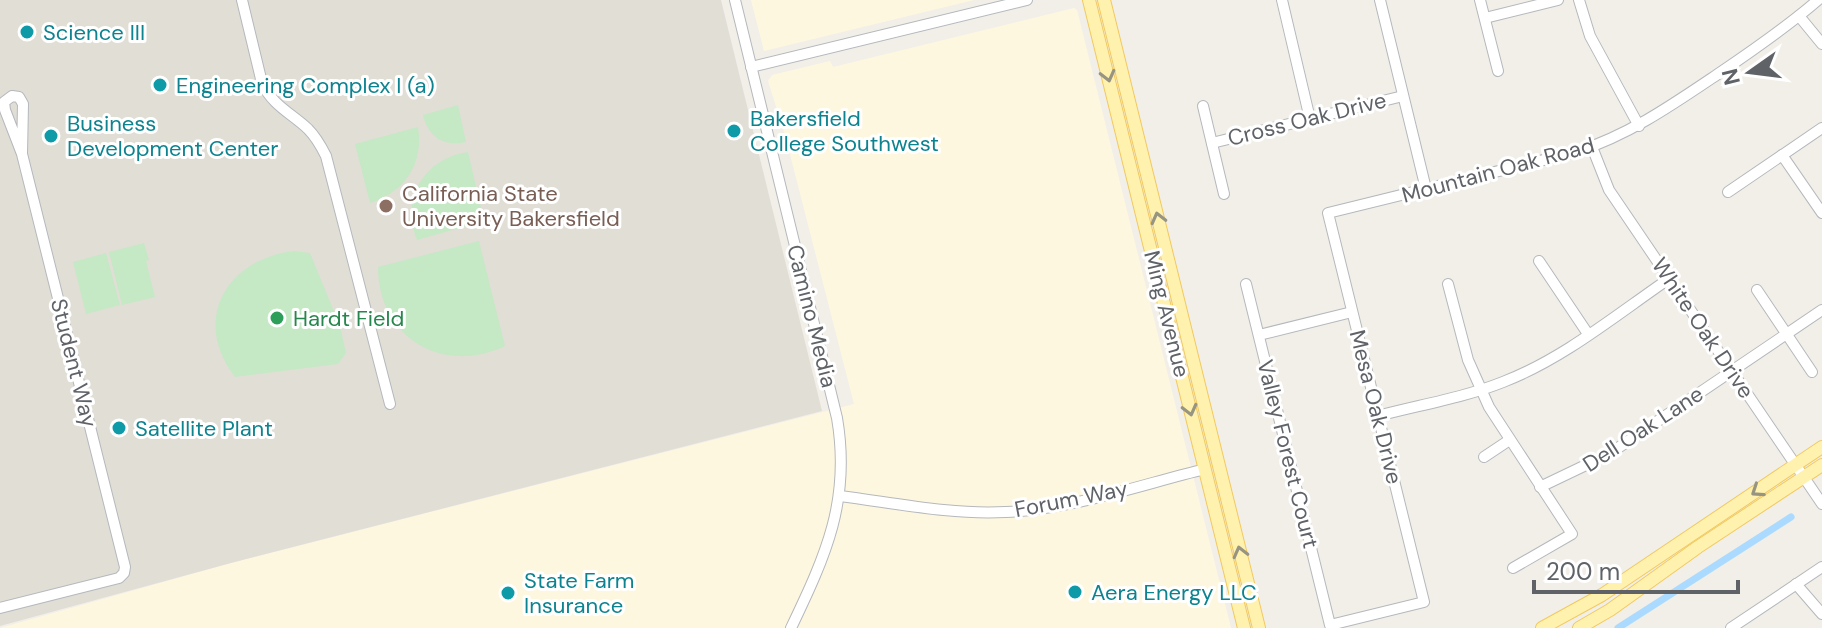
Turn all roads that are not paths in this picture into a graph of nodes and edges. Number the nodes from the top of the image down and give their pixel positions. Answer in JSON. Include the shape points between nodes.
{"nodes":[{"id":1,"x":242,"y":0,"type":"edge"},
{"id":2,"x":735,"y":0,"type":"edge"},
{"id":3,"x":1027,"y":0,"type":"edge"},
{"id":4,"x":1089,"y":0,"type":"edge"},
{"id":5,"x":1104,"y":0,"type":"edge"},
{"id":6,"x":1282,"y":0,"type":"edge"},
{"id":7,"x":1380,"y":0,"type":"edge"},
{"id":8,"x":1480,"y":0,"type":"edge"},
{"id":9,"x":1558,"y":0,"type":"edge"},
{"id":10,"x":1579,"y":0,"type":"edge"},
{"id":11,"x":1818,"y":0,"type":"edge"},
{"id":12,"x":1799,"y":16,"type":"junction"},
{"id":13,"x":1485,"y":18,"type":"junction"},
{"id":14,"x":1822,"y":44,"type":"edge"},
{"id":15,"x":751,"y":67,"type":"junction"},
{"id":16,"x":1498,"y":71,"type":"dead end"},
{"id":17,"x":1403,"y":96,"type":"junction"},
{"id":18,"x":1203,"y":106,"type":"dead end"},
{"id":19,"x":1310,"y":119,"type":"junction"},
{"id":20,"x":1639,"y":126,"type":"junction"},
{"id":21,"x":1822,"y":128,"type":"edge"},
{"id":22,"x":1212,"y":143,"type":"junction"},
{"id":23,"x":1592,"y":147,"type":"junction"},
{"id":24,"x":22,"y":154,"type":"junction"},
{"id":25,"x":1782,"y":155,"type":"junction"},
{"id":26,"x":1426,"y":189,"type":"junction"},
{"id":27,"x":1728,"y":192,"type":"dead end"},
{"id":28,"x":1224,"y":194,"type":"dead end"},
{"id":29,"x":1328,"y":213,"type":"joint"},
{"id":30,"x":1822,"y":213,"type":"edge"},
{"id":31,"x":1539,"y":261,"type":"dead end"},
{"id":32,"x":1670,"y":278,"type":"junction"},
{"id":33,"x":1246,"y":284,"type":"dead end"},
{"id":34,"x":1448,"y":284,"type":"dead end"},
{"id":35,"x":1757,"y":290,"type":"dead end"},
{"id":36,"x":1822,"y":310,"type":"edge"},
{"id":37,"x":1352,"y":312,"type":"junction"},
{"id":38,"x":1588,"y":334,"type":"junction"},
{"id":39,"x":1786,"y":334,"type":"junction"},
{"id":40,"x":1259,"y":335,"type":"junction"},
{"id":41,"x":1732,"y":371,"type":"junction"},
{"id":42,"x":1812,"y":372,"type":"dead end"},
{"id":43,"x":1480,"y":390,"type":"junction"},
{"id":44,"x":390,"y":404,"type":"dead end"},
{"id":45,"x":1378,"y":416,"type":"junction"},
{"id":46,"x":1508,"y":441,"type":"junction"},
{"id":47,"x":1822,"y":447,"type":"edge"},
{"id":48,"x":1484,"y":457,"type":"dead end"},
{"id":49,"x":1795,"y":465,"type":"junction"},
{"id":50,"x":1822,"y":465,"type":"edge"},
{"id":51,"x":1205,"y":469,"type":"junction"},
{"id":52,"x":1804,"y":478,"type":"junction"},
{"id":53,"x":1540,"y":487,"type":"junction"},
{"id":54,"x":840,"y":496,"type":"junction"},
{"id":55,"x":1822,"y":504,"type":"edge"},
{"id":56,"x":1822,"y":567,"type":"edge"},
{"id":57,"x":1513,"y":568,"type":"dead end"},
{"id":58,"x":1796,"y":584,"type":"junction"},
{"id":59,"x":1424,"y":602,"type":"joint"},
{"id":60,"x":0,"y":608,"type":"edge"},
{"id":61,"x":1822,"y":614,"type":"edge"},
{"id":62,"x":791,"y":628,"type":"edge"},
{"id":63,"x":1244,"y":628,"type":"edge"},
{"id":64,"x":1259,"y":628,"type":"edge"},
{"id":65,"x":1542,"y":628,"type":"edge"},
{"id":66,"x":1579,"y":628,"type":"edge"},
{"id":67,"x":1731,"y":628,"type":"edge"}],
"edges":[{"from":1,"to":44,"type":"street","via":[[267,93],[307,128],[326,156]]},
{"from":2,"to":15,"type":"street","name":"Camino Media"},
{"from":3,"to":15,"type":"street"},
{"from":4,"to":51,"type":"main road","name":"Ming Avenue","one_way":true},
{"from":64,"to":5,"type":"main road","name":"Ming Avenue","one_way":true},
{"from":6,"to":19,"type":"street"},
{"from":7,"to":17,"type":"street"},
{"from":8,"to":13,"type":"street"},
{"from":9,"to":13,"type":"street"},
{"from":10,"to":20,"type":"street","via":[[1590,36]]},
{"from":11,"to":12,"type":"street","name":"Mountain Oak Road"},
{"from":12,"to":14,"type":"street"},
{"from":12,"to":20,"type":"street","name":"Mountain Oak Road"},
{"from":13,"to":16,"type":"street"},
{"from":15,"to":54,"type":"street","name":"Camino Media","via":[[836,414]]},
{"from":17,"to":19,"type":"street","name":"Cross Oak Drive"},
{"from":17,"to":26,"type":"street"},
{"from":18,"to":22,"type":"street"},
{"from":19,"to":22,"type":"street","name":"Cross Oak Drive"},
{"from":20,"to":23,"type":"street","name":"Mountain Oak Road"},
{"from":21,"to":25,"type":"street"},
{"from":22,"to":28,"type":"street"},
{"from":23,"to":26,"type":"street","name":"Mountain Oak Road"},
{"from":23,"to":32,"type":"street","name":"White Oak Drive","via":[[1609,190]]},
{"from":24,"to":24,"type":"street","name":"Student Way","via":[[23,104],[12,96],[4,106]]},
{"from":24,"to":60,"type":"street","name":"Student Way","via":[[124,573]]},
{"from":25,"to":27,"type":"street"},
{"from":25,"to":30,"type":"street"},
{"from":26,"to":29,"type":"street","name":"Mountain Oak Road"},
{"from":29,"to":37,"type":"street","name":"Mesa Oak Drive"},
{"from":31,"to":38,"type":"street"},
{"from":32,"to":38,"type":"street"},
{"from":32,"to":41,"type":"street","name":"White Oak Drive"},
{"from":33,"to":40,"type":"street","name":"Valley Forest Court"},
{"from":34,"to":43,"type":"street"},
{"from":35,"to":39,"type":"street"},
{"from":36,"to":39,"type":"street","name":"Dell Oak Lane"},
{"from":37,"to":40,"type":"street"},
{"from":37,"to":45,"type":"street","name":"Mesa Oak Drive"},
{"from":38,"to":43,"type":"street","via":[[1533,369]]},
{"from":39,"to":41,"type":"street","name":"Dell Oak Lane"},
{"from":39,"to":42,"type":"street"},
{"from":40,"to":59,"type":"street","name":"Valley Forest Court","via":[[1330,625]]},
{"from":41,"to":49,"type":"street","name":"White Oak Drive"},
{"from":41,"to":53,"type":"street","name":"Dell Oak Lane","via":[[1609,454]]},
{"from":43,"to":45,"type":"street"},
{"from":43,"to":46,"type":"street"},
{"from":45,"to":59,"type":"street","name":"Mesa Oak Drive"},
{"from":46,"to":48,"type":"street"},
{"from":46,"to":53,"type":"street"},
{"from":47,"to":49,"type":"main road"},
{"from":49,"to":52,"type":"street","name":"White Oak Drive"},
{"from":49,"to":65,"type":"main road","one_way":true,"via":[[1602,595]]},
{"from":50,"to":52,"type":"main road"},
{"from":51,"to":54,"type":"street","name":"Forum Way","via":[[1070,503],[1005,512]]},
{"from":51,"to":63,"type":"main road","name":"Ming Avenue"},
{"from":52,"to":55,"type":"street","name":"White Oak Drive"},
{"from":52,"to":66,"type":"main road"},
{"from":53,"to":57,"type":"street","via":[[1572,534]]},
{"from":54,"to":62,"type":"street","name":"Camino Media","via":[[826,553]]},
{"from":56,"to":58,"type":"street"},
{"from":58,"to":61,"type":"street"},
{"from":58,"to":67,"type":"street"}]}
